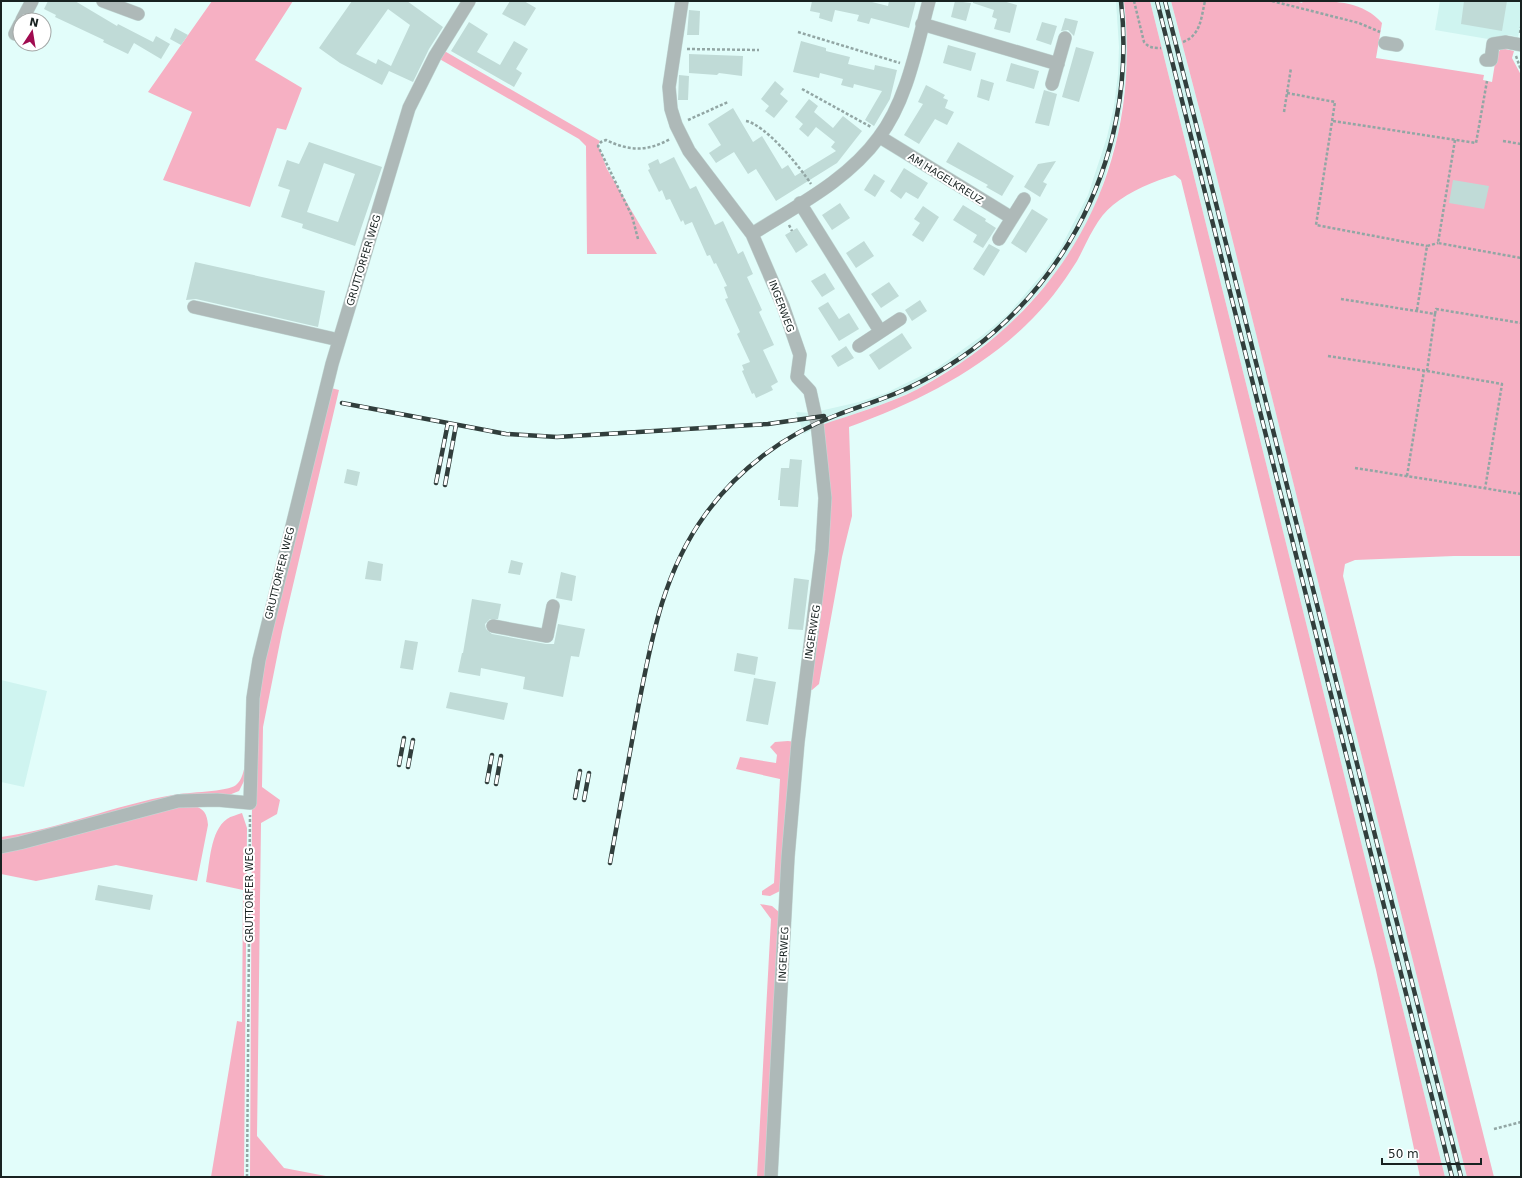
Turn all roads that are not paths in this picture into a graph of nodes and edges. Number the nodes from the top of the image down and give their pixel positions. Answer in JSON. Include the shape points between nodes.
{"nodes":[{"id":1,"x":32,"y":1,"type":"edge"},
{"id":2,"x":103,"y":1,"type":"edge"},
{"id":3,"x":469,"y":1,"type":"edge"},
{"id":4,"x":682,"y":1,"type":"edge"},
{"id":5,"x":929,"y":1,"type":"edge"},
{"id":6,"x":26,"y":12,"type":"edge"},
{"id":7,"x":138,"y":14,"type":"dead end"},
{"id":8,"x":922,"y":24,"type":"junction"},
{"id":9,"x":1065,"y":38,"type":"dead end"},
{"id":10,"x":1521,"y":45,"type":"edge"},
{"id":11,"x":1488,"y":60,"type":"dead end"},
{"id":12,"x":1058,"y":64,"type":"junction"},
{"id":13,"x":1052,"y":84,"type":"dead end"},
{"id":14,"x":881,"y":135,"type":"junction"},
{"id":15,"x":1024,"y":199,"type":"dead end"},
{"id":16,"x":800,"y":203,"type":"junction"},
{"id":17,"x":1012,"y":218,"type":"junction"},
{"id":18,"x":752,"y":234,"type":"junction"},
{"id":19,"x":999,"y":239,"type":"dead end"},
{"id":20,"x":194,"y":307,"type":"dead end"},
{"id":21,"x":900,"y":319,"type":"dead end"},
{"id":22,"x":880,"y":331,"type":"junction"},
{"id":23,"x":339,"y":340,"type":"junction"},
{"id":24,"x":859,"y":346,"type":"dead end"},
{"id":25,"x":552,"y":606,"type":"dead end"},
{"id":26,"x":493,"y":626,"type":"dead end"},
{"id":27,"x":1,"y":847,"type":"edge"},
{"id":28,"x":771,"y":1177,"type":"edge"}],
"edges":[{"from":1,"to":6,"type":"street"},
{"from":2,"to":7,"type":"street"},
{"from":3,"to":23,"type":"street","name":"GRUTTORFER WEG","via":[[435,56],[409,108]]},
{"from":4,"to":18,"type":"street","name":"INGERWEG","via":[[669,86],[671,109],[689,151]]},
{"from":5,"to":8,"type":"street"},
{"from":8,"to":12,"type":"street"},
{"from":8,"to":14,"type":"street","via":[[897,107]]},
{"from":9,"to":12,"type":"street"},
{"from":10,"to":11,"type":"street","via":[[1506,42],[1493,44]]},
{"from":12,"to":13,"type":"street"},
{"from":14,"to":16,"type":"street","via":[[856,164]]},
{"from":14,"to":17,"type":"street","name":"AM HAGELKREUZ"},
{"from":15,"to":17,"type":"street"},
{"from":16,"to":18,"type":"street"},
{"from":16,"to":22,"type":"street"},
{"from":17,"to":19,"type":"street"},
{"from":18,"to":28,"type":"street","name":"INGERWEG","via":[[783,306],[800,355],[797,377],[810,391],[818,423],[825,498],[822,550],[798,742],[790,842]]},
{"from":20,"to":23,"type":"street"},
{"from":21,"to":22,"type":"street"},
{"from":22,"to":24,"type":"street"},
{"from":23,"to":27,"type":"street","name":"GRUTTORFER WEG","via":[[259,660],[253,698],[250,803],[217,800],[178,801]]},
{"from":25,"to":26,"type":"street","via":[[547,636]]}]}
